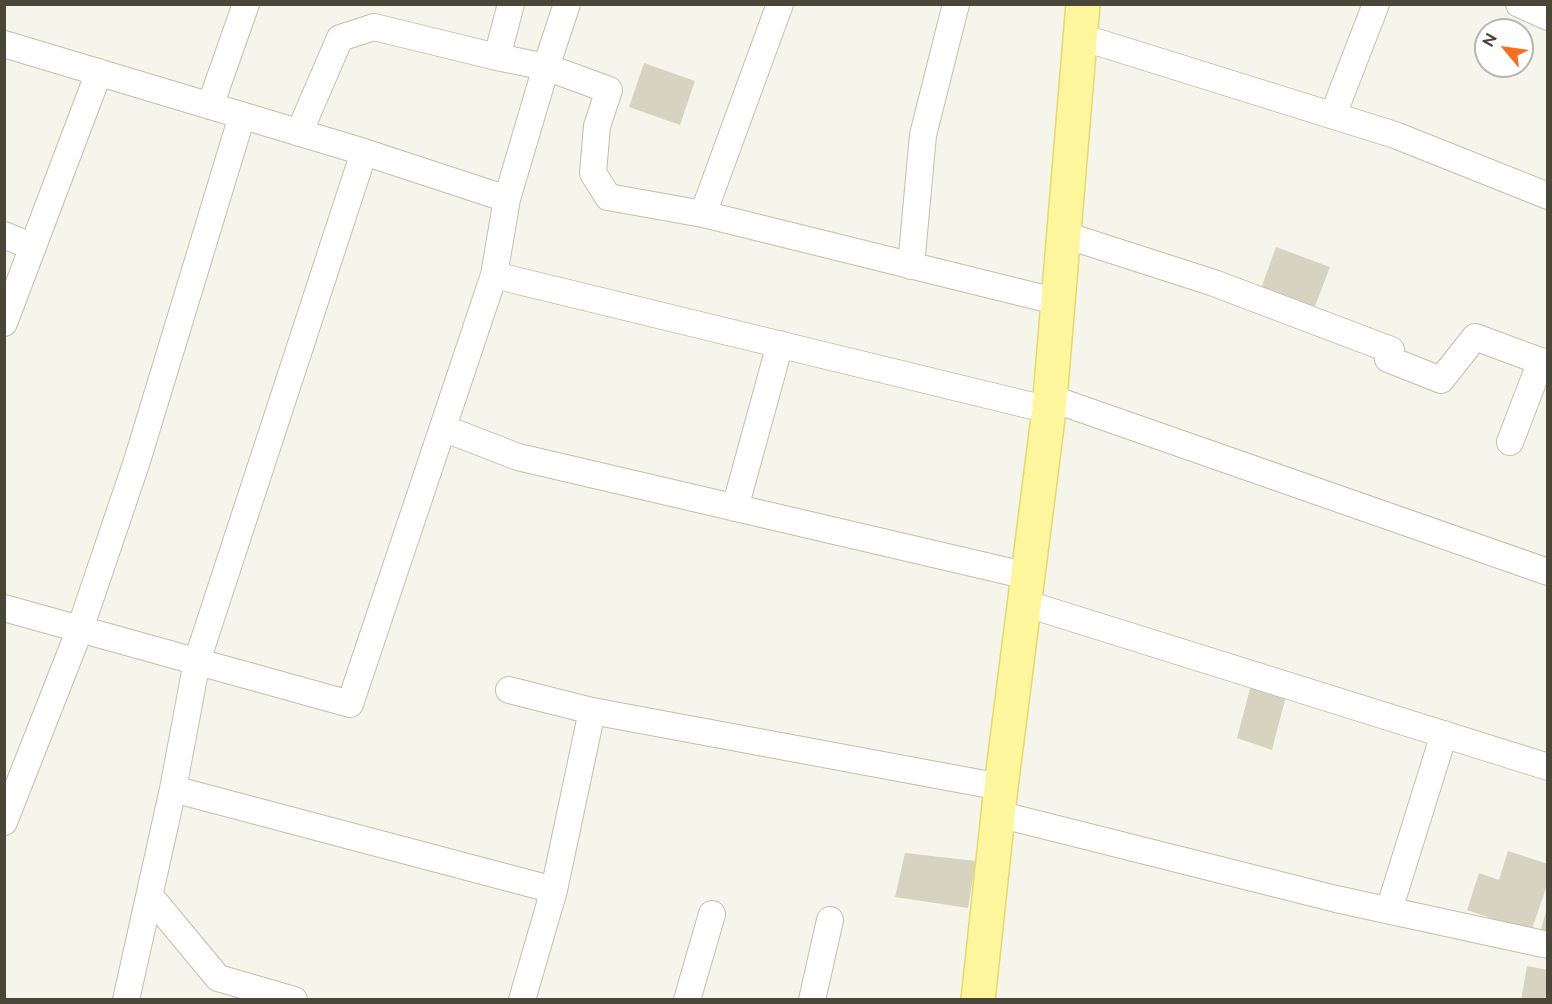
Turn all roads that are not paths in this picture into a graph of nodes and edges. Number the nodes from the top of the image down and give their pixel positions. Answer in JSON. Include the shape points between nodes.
{"nodes":[{"id":1,"x":246,"y":4,"type":"edge"},
{"id":2,"x":511,"y":4,"type":"edge"},
{"id":3,"x":567,"y":4,"type":"edge"},
{"id":4,"x":780,"y":4,"type":"edge"},
{"id":5,"x":956,"y":4,"type":"edge"},
{"id":6,"x":1083,"y":4,"type":"edge"},
{"id":7,"x":1376,"y":4,"type":"edge"},
{"id":8,"x":1519,"y":4,"type":"edge"},
{"id":9,"x":1548,"y":17,"type":"edge"},
{"id":10,"x":1081,"y":37,"type":"junction"},
{"id":11,"x":4,"y":44,"type":"edge"},
{"id":12,"x":497,"y":57,"type":"junction"},
{"id":13,"x":546,"y":67,"type":"junction"},
{"id":14,"x":99,"y":72,"type":"junction"},
{"id":15,"x":210,"y":106,"type":"junction"},
{"id":16,"x":1333,"y":115,"type":"junction"},
{"id":17,"x":242,"y":116,"type":"junction"},
{"id":18,"x":299,"y":132,"type":"junction"},
{"id":19,"x":364,"y":152,"type":"junction"},
{"id":20,"x":1548,"y":196,"type":"edge"},
{"id":21,"x":507,"y":199,"type":"junction"},
{"id":22,"x":703,"y":214,"type":"junction"},
{"id":23,"x":4,"y":235,"type":"edge"},
{"id":24,"x":1065,"y":235,"type":"junction"},
{"id":25,"x":33,"y":247,"type":"junction"},
{"id":26,"x":911,"y":266,"type":"junction"},
{"id":27,"x":494,"y":274,"type":"junction"},
{"id":28,"x":1059,"y":302,"type":"junction"},
{"id":29,"x":4,"y":323,"type":"edge"},
{"id":30,"x":780,"y":344,"type":"junction"},
{"id":31,"x":1544,"y":363,"type":"edge"},
{"id":32,"x":1049,"y":404,"type":"junction"},
{"id":33,"x":443,"y":428,"type":"junction"},
{"id":34,"x":1510,"y":442,"type":"dead end"},
{"id":35,"x":735,"y":508,"type":"junction"},
{"id":36,"x":1548,"y":572,"type":"edge"},
{"id":37,"x":1026,"y":589,"type":"junction"},
{"id":38,"x":4,"y":608,"type":"edge"},
{"id":39,"x":80,"y":629,"type":"junction"},
{"id":40,"x":197,"y":661,"type":"junction"},
{"id":41,"x":509,"y":690,"type":"dead end"},
{"id":42,"x":592,"y":711,"type":"junction"},
{"id":43,"x":1444,"y":734,"type":"junction"},
{"id":44,"x":1548,"y":767,"type":"edge"},
{"id":45,"x":173,"y":789,"type":"junction"},
{"id":46,"x":999,"y":800,"type":"junction"},
{"id":47,"x":4,"y":822,"type":"edge"},
{"id":48,"x":554,"y":890,"type":"junction"},
{"id":49,"x":150,"y":896,"type":"junction"},
{"id":50,"x":1389,"y":910,"type":"junction"},
{"id":51,"x":712,"y":914,"type":"dead end"},
{"id":52,"x":830,"y":920,"type":"dead end"},
{"id":53,"x":1548,"y":945,"type":"edge"},
{"id":54,"x":126,"y":999,"type":"edge"},
{"id":55,"x":294,"y":999,"type":"edge"},
{"id":56,"x":522,"y":999,"type":"edge"},
{"id":57,"x":687,"y":999,"type":"edge"},
{"id":58,"x":812,"y":999,"type":"edge"},
{"id":59,"x":978,"y":999,"type":"edge"}],
"edges":[{"from":1,"to":15,"type":"street"},
{"from":2,"to":12,"type":"street"},
{"from":3,"to":13,"type":"street"},
{"from":4,"to":22,"type":"street"},
{"from":5,"to":26,"type":"street","via":[[923,135]]},
{"from":6,"to":10,"type":"main road"},
{"from":7,"to":16,"type":"street"},
{"from":8,"to":9,"type":"street"},
{"from":10,"to":16,"type":"street"},
{"from":10,"to":24,"type":"main road"},
{"from":11,"to":14,"type":"street"},
{"from":12,"to":13,"type":"street"},
{"from":12,"to":18,"type":"street","via":[[374,27],[340,38]]},
{"from":13,"to":21,"type":"street"},
{"from":13,"to":22,"type":"street","via":[[609,90],[597,126],[593,173],[608,197]]},
{"from":14,"to":15,"type":"street"},
{"from":14,"to":25,"type":"street"},
{"from":15,"to":17,"type":"street"},
{"from":16,"to":20,"type":"street","via":[[1395,135]]},
{"from":17,"to":18,"type":"street"},
{"from":17,"to":39,"type":"street","via":[[137,461]]},
{"from":18,"to":19,"type":"street"},
{"from":19,"to":21,"type":"street"},
{"from":19,"to":40,"type":"street"},
{"from":21,"to":27,"type":"street"},
{"from":22,"to":26,"type":"street"},
{"from":23,"to":25,"type":"street"},
{"from":24,"to":28,"type":"main road"},
{"from":24,"to":31,"type":"street","via":[[1214,283],[1391,350],[1388,359],[1441,380],[1475,337]]},
{"from":25,"to":29,"type":"street"},
{"from":26,"to":28,"type":"street"},
{"from":27,"to":30,"type":"street"},
{"from":27,"to":33,"type":"street"},
{"from":28,"to":32,"type":"main road"},
{"from":30,"to":32,"type":"street"},
{"from":30,"to":35,"type":"street"},
{"from":31,"to":34,"type":"street"},
{"from":32,"to":36,"type":"street"},
{"from":32,"to":37,"type":"main road"},
{"from":33,"to":35,"type":"street","via":[[519,457]]},
{"from":33,"to":40,"type":"street","via":[[350,704]]},
{"from":35,"to":37,"type":"street"},
{"from":37,"to":43,"type":"street"},
{"from":37,"to":46,"type":"main road"},
{"from":38,"to":39,"type":"street"},
{"from":39,"to":40,"type":"street"},
{"from":39,"to":47,"type":"street"},
{"from":40,"to":45,"type":"street"},
{"from":41,"to":42,"type":"street"},
{"from":42,"to":46,"type":"street"},
{"from":42,"to":48,"type":"street"},
{"from":43,"to":44,"type":"street"},
{"from":43,"to":50,"type":"street"},
{"from":45,"to":48,"type":"street"},
{"from":45,"to":49,"type":"street"},
{"from":46,"to":50,"type":"street"},
{"from":46,"to":59,"type":"main road"},
{"from":48,"to":56,"type":"street"},
{"from":49,"to":54,"type":"street"},
{"from":49,"to":55,"type":"street","via":[[218,978]]},
{"from":50,"to":53,"type":"street"},
{"from":51,"to":57,"type":"street"},
{"from":52,"to":58,"type":"street"}]}
